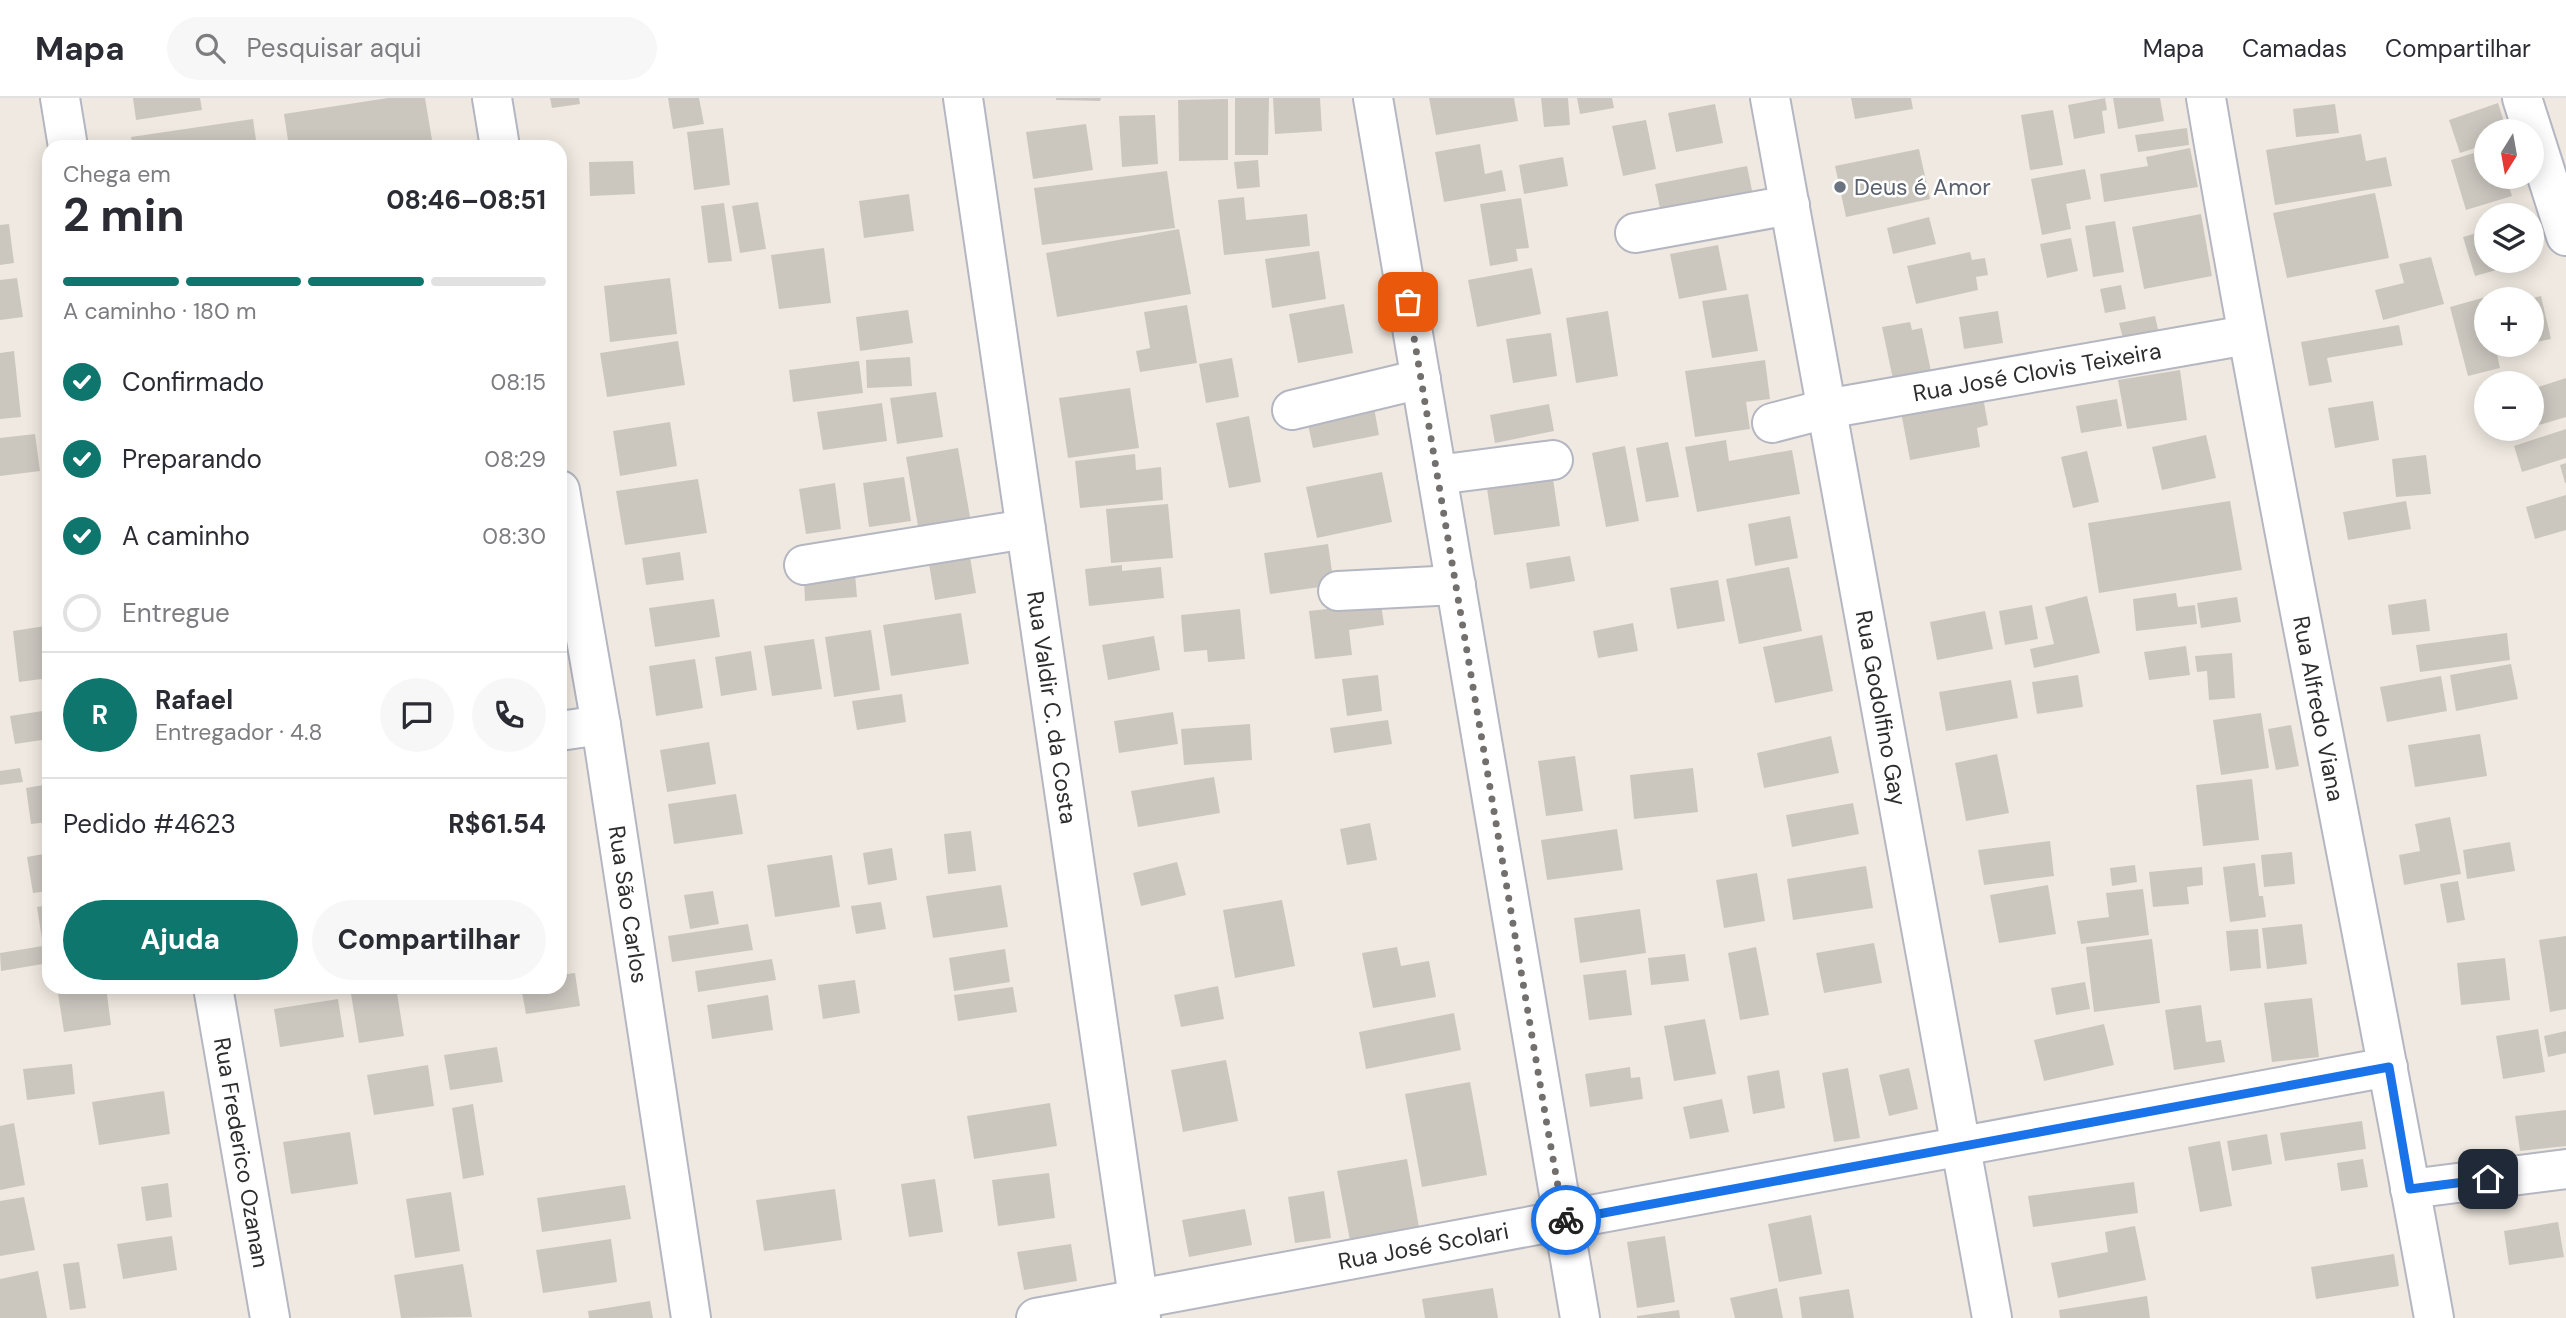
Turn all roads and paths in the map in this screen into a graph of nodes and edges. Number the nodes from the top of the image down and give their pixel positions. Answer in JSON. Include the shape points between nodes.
{"nodes":[{"id":1,"x":60,"y":98,"type":"edge"},
{"id":2,"x":492,"y":98,"type":"edge"},
{"id":3,"x":963,"y":98,"type":"edge"},
{"id":4,"x":1373,"y":98,"type":"edge"},
{"id":5,"x":1770,"y":98,"type":"edge"},
{"id":6,"x":2206,"y":98,"type":"edge"},
{"id":7,"x":2522,"y":98,"type":"edge"},
{"id":8,"x":67,"y":140,"type":"edge"},
{"id":9,"x":499,"y":140,"type":"edge"},
{"id":10,"x":1790,"y":205,"type":"junction"},
{"id":11,"x":1635,"y":233,"type":"dead end"},
{"id":12,"x":2566,"y":236,"type":"edge"},
{"id":13,"x":2247,"y":335,"type":"junction"},
{"id":14,"x":1421,"y":379,"type":"junction"},
{"id":15,"x":1826,"y":409,"type":"junction"},
{"id":16,"x":1292,"y":410,"type":"dead end"},
{"id":17,"x":1772,"y":423,"type":"dead end"},
{"id":18,"x":1553,"y":460,"type":"dead end"},
{"id":19,"x":1437,"y":475,"type":"junction"},
{"id":20,"x":1026,"y":529,"type":"junction"},
{"id":21,"x":567,"y":530,"type":"edge"},
{"id":22,"x":804,"y":565,"type":"dead end"},
{"id":23,"x":1456,"y":585,"type":"junction"},
{"id":24,"x":1338,"y":591,"type":"dead end"},
{"id":25,"x":601,"y":725,"type":"junction"},
{"id":26,"x":567,"y":730,"type":"edge"},
{"id":27,"x":214,"y":994,"type":"edge"},
{"id":28,"x":2389,"y":1067,"type":"junction"},
{"id":29,"x":1960,"y":1146,"type":"junction"},
{"id":30,"x":2566,"y":1169,"type":"edge"},
{"id":31,"x":2410,"y":1189,"type":"junction"},
{"id":32,"x":1564,"y":1220,"type":"junction"},
{"id":33,"x":1140,"y":1309,"type":"edge"},
{"id":34,"x":270,"y":1318,"type":"edge"},
{"id":35,"x":691,"y":1318,"type":"edge"},
{"id":36,"x":1036,"y":1318,"type":"edge"},
{"id":37,"x":1580,"y":1318,"type":"edge"},
{"id":38,"x":1992,"y":1318,"type":"edge"},
{"id":39,"x":2434,"y":1318,"type":"edge"}],
"edges":[{"from":1,"to":8,"type":"street"},
{"from":2,"to":9,"type":"street"},
{"from":3,"to":20,"type":"street","name":"Rua Valdir C. da Costa"},
{"from":4,"to":14,"type":"street"},
{"from":5,"to":10,"type":"street","name":"Rua Godolfino Gay"},
{"from":6,"to":13,"type":"street","name":"Rua Alfredo Viana"},
{"from":7,"to":12,"type":"street"},
{"from":10,"to":11,"type":"street"},
{"from":10,"to":15,"type":"street","name":"Rua Godolfino Gay"},
{"from":13,"to":15,"type":"street","name":"Rua José Clovis Teixeira"},
{"from":13,"to":28,"type":"street","name":"Rua Alfredo Viana"},
{"from":14,"to":16,"type":"street"},
{"from":14,"to":19,"type":"street"},
{"from":15,"to":17,"type":"street","name":"Rua José Clovis Teixeira"},
{"from":15,"to":29,"type":"street","name":"Rua Godolfino Gay"},
{"from":18,"to":19,"type":"street"},
{"from":19,"to":23,"type":"street"},
{"from":20,"to":22,"type":"street"},
{"from":20,"to":33,"type":"street","name":"Rua Valdir C. da Costa"},
{"from":21,"to":25,"type":"street","name":"Rua São Carlos"},
{"from":23,"to":24,"type":"street"},
{"from":23,"to":32,"type":"street"},
{"from":25,"to":26,"type":"street"},
{"from":25,"to":35,"type":"street","name":"Rua São Carlos"},
{"from":27,"to":34,"type":"street","name":"Rua Frederico Ozanan"},
{"from":28,"to":29,"type":"street","name":"Rua José Scolari"},
{"from":28,"to":31,"type":"street","name":"Rua Alfredo Viana"},
{"from":29,"to":32,"type":"street","name":"Rua José Scolari"},
{"from":29,"to":38,"type":"street","name":"Rua Godolfino Gay"},
{"from":30,"to":31,"type":"street"},
{"from":31,"to":39,"type":"street","name":"Rua Alfredo Viana"},
{"from":32,"to":33,"type":"street","name":"Rua José Scolari"},
{"from":32,"to":37,"type":"street"},
{"from":33,"to":36,"type":"street","name":"Rua José Scolari"}]}
